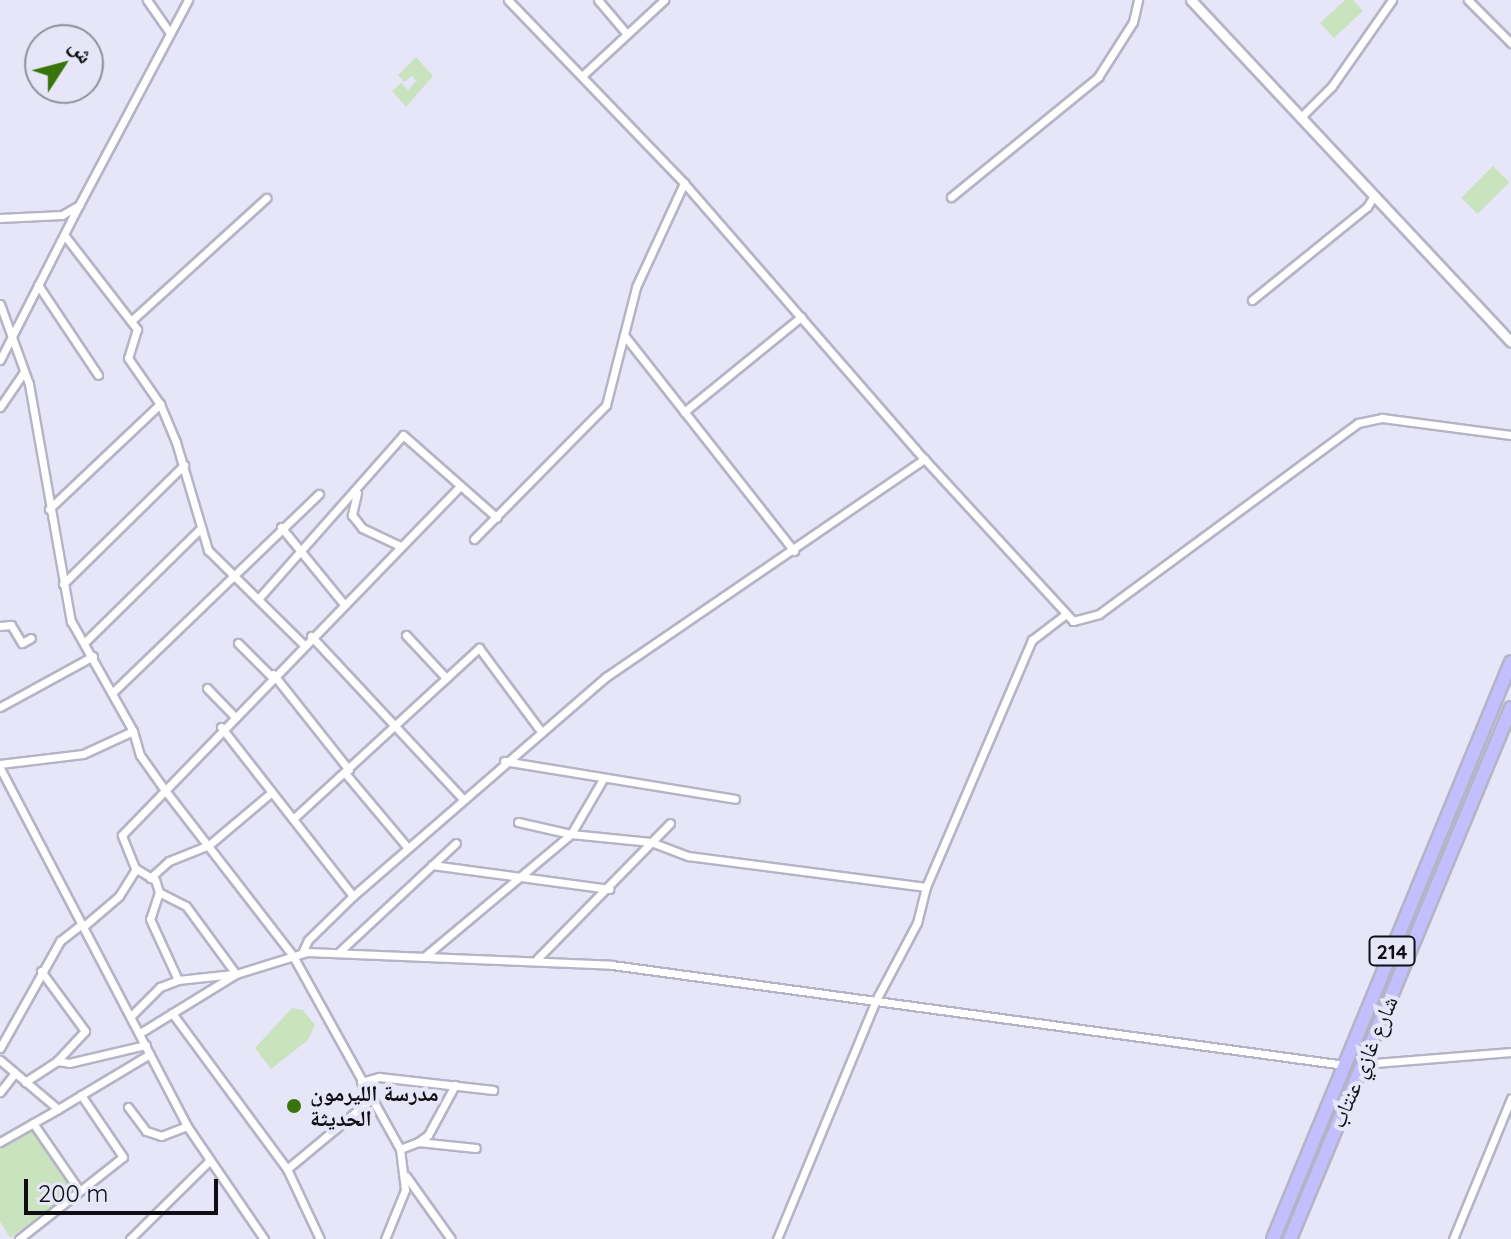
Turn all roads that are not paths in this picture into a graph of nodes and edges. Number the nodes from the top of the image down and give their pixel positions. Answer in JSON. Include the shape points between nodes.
{"nodes":[{"id":1,"x":147,"y":0,"type":"edge"},
{"id":2,"x":188,"y":0,"type":"edge"},
{"id":3,"x":508,"y":0,"type":"edge"},
{"id":4,"x":598,"y":0,"type":"edge"},
{"id":5,"x":664,"y":0,"type":"edge"},
{"id":6,"x":1138,"y":0,"type":"edge"},
{"id":7,"x":1191,"y":0,"type":"edge"},
{"id":8,"x":1392,"y":0,"type":"edge"},
{"id":9,"x":1468,"y":0,"type":"edge"},
{"id":10,"x":170,"y":33,"type":"junction"},
{"id":11,"x":626,"y":33,"type":"junction"},
{"id":12,"x":1511,"y":43,"type":"edge"},
{"id":13,"x":582,"y":76,"type":"junction"},
{"id":14,"x":1300,"y":118,"type":"junction"},
{"id":15,"x":684,"y":183,"type":"junction"},
{"id":16,"x":1374,"y":196,"type":"junction"},
{"id":17,"x":951,"y":197,"type":"dead end"},
{"id":18,"x":266,"y":198,"type":"dead end"},
{"id":19,"x":79,"y":205,"type":"junction"},
{"id":20,"x":0,"y":218,"type":"edge"},
{"id":21,"x":65,"y":236,"type":"junction"},
{"id":22,"x":38,"y":285,"type":"junction"},
{"id":23,"x":1252,"y":300,"type":"dead end"},
{"id":24,"x":0,"y":304,"type":"edge"},
{"id":25,"x":801,"y":317,"type":"junction"},
{"id":26,"x":131,"y":321,"type":"junction"},
{"id":27,"x":624,"y":335,"type":"junction"},
{"id":28,"x":12,"y":340,"type":"junction"},
{"id":29,"x":1511,"y":342,"type":"edge"},
{"id":30,"x":0,"y":360,"type":"edge"},
{"id":31,"x":24,"y":372,"type":"junction"},
{"id":32,"x":98,"y":375,"type":"dead end"},
{"id":33,"x":160,"y":404,"type":"junction"},
{"id":34,"x":0,"y":407,"type":"edge"},
{"id":35,"x":684,"y":412,"type":"junction"},
{"id":36,"x":1511,"y":435,"type":"edge"},
{"id":37,"x":924,"y":459,"type":"junction"},
{"id":38,"x":184,"y":465,"type":"junction"},
{"id":39,"x":460,"y":486,"type":"junction"},
{"id":40,"x":358,"y":490,"type":"junction"},
{"id":41,"x":319,"y":494,"type":"dead end"},
{"id":42,"x":49,"y":509,"type":"junction"},
{"id":43,"x":497,"y":518,"type":"junction"},
{"id":44,"x":281,"y":527,"type":"junction"},
{"id":45,"x":201,"y":528,"type":"junction"},
{"id":46,"x":474,"y":539,"type":"dead end"},
{"id":47,"x":400,"y":546,"type":"junction"},
{"id":48,"x":794,"y":551,"type":"junction"},
{"id":49,"x":303,"y":552,"type":"junction"},
{"id":50,"x":235,"y":576,"type":"junction"},
{"id":51,"x":63,"y":584,"type":"junction"},
{"id":52,"x":259,"y":598,"type":"junction"},
{"id":53,"x":343,"y":603,"type":"junction"},
{"id":54,"x":1066,"y":614,"type":"junction"},
{"id":55,"x":0,"y":626,"type":"edge"},
{"id":56,"x":406,"y":635,"type":"dead end"},
{"id":57,"x":311,"y":636,"type":"junction"},
{"id":58,"x":31,"y":638,"type":"dead end"},
{"id":59,"x":85,"y":642,"type":"junction"},
{"id":60,"x":238,"y":643,"type":"dead end"},
{"id":61,"x":303,"y":644,"type":"junction"},
{"id":62,"x":93,"y":656,"type":"junction"},
{"id":63,"x":1511,"y":662,"type":"edge"},
{"id":64,"x":272,"y":675,"type":"junction"},
{"id":65,"x":446,"y":678,"type":"junction"},
{"id":66,"x":207,"y":688,"type":"dead end"},
{"id":67,"x":112,"y":693,"type":"junction"},
{"id":68,"x":0,"y":707,"type":"edge"},
{"id":69,"x":1511,"y":708,"type":"edge"},
{"id":70,"x":233,"y":715,"type":"junction"},
{"id":71,"x":395,"y":726,"type":"junction"},
{"id":72,"x":221,"y":727,"type":"junction"},
{"id":73,"x":540,"y":730,"type":"junction"},
{"id":74,"x":133,"y":731,"type":"junction"},
{"id":75,"x":504,"y":761,"type":"junction"},
{"id":76,"x":0,"y":766,"type":"edge"},
{"id":77,"x":347,"y":771,"type":"junction"},
{"id":78,"x":603,"y":779,"type":"junction"},
{"id":79,"x":164,"y":789,"type":"junction"},
{"id":80,"x":272,"y":792,"type":"junction"},
{"id":81,"x":462,"y":798,"type":"junction"},
{"id":82,"x":735,"y":799,"type":"dead end"},
{"id":83,"x":293,"y":819,"type":"junction"},
{"id":84,"x":518,"y":822,"type":"dead end"},
{"id":85,"x":670,"y":823,"type":"dead end"},
{"id":86,"x":571,"y":834,"type":"junction"},
{"id":87,"x":651,"y":842,"type":"junction"},
{"id":88,"x":456,"y":843,"type":"dead end"},
{"id":89,"x":209,"y":845,"type":"junction"},
{"id":90,"x":407,"y":847,"type":"junction"},
{"id":91,"x":432,"y":865,"type":"junction"},
{"id":92,"x":136,"y":869,"type":"junction"},
{"id":93,"x":520,"y":876,"type":"junction"},
{"id":94,"x":150,"y":878,"type":"junction"},
{"id":95,"x":926,"y":887,"type":"junction"},
{"id":96,"x":609,"y":889,"type":"junction"},
{"id":97,"x":159,"y":892,"type":"junction"},
{"id":98,"x":353,"y":896,"type":"junction"},
{"id":99,"x":83,"y":925,"type":"junction"},
{"id":100,"x":338,"y":953,"type":"junction"},
{"id":101,"x":298,"y":955,"type":"junction"},
{"id":102,"x":424,"y":957,"type":"junction"},
{"id":103,"x":537,"y":959,"type":"junction"},
{"id":104,"x":41,"y":971,"type":"junction"},
{"id":105,"x":236,"y":974,"type":"junction"},
{"id":106,"x":178,"y":980,"type":"junction"},
{"id":107,"x":876,"y":1000,"type":"junction"},
{"id":108,"x":172,"y":1013,"type":"junction"},
{"id":109,"x":131,"y":1016,"type":"junction"},
{"id":110,"x":140,"y":1033,"type":"junction"},
{"id":111,"x":146,"y":1045,"type":"junction"},
{"id":112,"x":0,"y":1048,"type":"edge"},
{"id":113,"x":1511,"y":1052,"type":"edge"},
{"id":114,"x":150,"y":1054,"type":"junction"},
{"id":115,"x":0,"y":1060,"type":"edge"},
{"id":116,"x":57,"y":1061,"type":"junction"},
{"id":117,"x":1363,"y":1064,"type":"junction"},
{"id":118,"x":1345,"y":1065,"type":"junction"},
{"id":119,"x":15,"y":1073,"type":"junction"},
{"id":120,"x":25,"y":1082,"type":"junction"},
{"id":121,"x":361,"y":1082,"type":"junction"},
{"id":122,"x":455,"y":1085,"type":"junction"},
{"id":123,"x":493,"y":1090,"type":"dead end"},
{"id":124,"x":0,"y":1092,"type":"edge"},
{"id":125,"x":81,"y":1095,"type":"junction"},
{"id":126,"x":1511,"y":1098,"type":"edge"},
{"id":127,"x":370,"y":1100,"type":"junction"},
{"id":128,"x":128,"y":1107,"type":"dead end"},
{"id":129,"x":58,"y":1109,"type":"junction"},
{"id":130,"x":33,"y":1123,"type":"junction"},
{"id":131,"x":187,"y":1126,"type":"junction"},
{"id":132,"x":0,"y":1142,"type":"edge"},
{"id":133,"x":418,"y":1142,"type":"junction"},
{"id":134,"x":476,"y":1148,"type":"dead end"},
{"id":135,"x":400,"y":1149,"type":"junction"},
{"id":136,"x":208,"y":1162,"type":"junction"},
{"id":137,"x":287,"y":1169,"type":"junction"},
{"id":138,"x":406,"y":1176,"type":"junction"},
{"id":139,"x":79,"y":1190,"type":"junction"},
{"id":140,"x":19,"y":1239,"type":"edge"},
{"id":141,"x":130,"y":1239,"type":"edge"},
{"id":142,"x":264,"y":1239,"type":"edge"},
{"id":143,"x":320,"y":1239,"type":"edge"},
{"id":144,"x":385,"y":1239,"type":"edge"},
{"id":145,"x":451,"y":1239,"type":"edge"},
{"id":146,"x":777,"y":1239,"type":"edge"},
{"id":147,"x":1273,"y":1239,"type":"edge"},
{"id":148,"x":1290,"y":1239,"type":"edge"},
{"id":149,"x":1453,"y":1239,"type":"edge"}],
"edges":[{"from":1,"to":10,"type":"street"},
{"from":2,"to":10,"type":"street"},
{"from":3,"to":13,"type":"street"},
{"from":4,"to":11,"type":"street"},
{"from":5,"to":11,"type":"street"},
{"from":6,"to":17,"type":"street","via":[[1133,22],[1098,77]]},
{"from":7,"to":14,"type":"street"},
{"from":8,"to":14,"type":"street","via":[[1332,86]]},
{"from":9,"to":12,"type":"street"},
{"from":10,"to":19,"type":"street"},
{"from":11,"to":13,"type":"street"},
{"from":13,"to":15,"type":"street"},
{"from":14,"to":16,"type":"street"},
{"from":15,"to":25,"type":"street"},
{"from":15,"to":27,"type":"street","via":[[636,287]]},
{"from":16,"to":23,"type":"street"},
{"from":16,"to":29,"type":"street"},
{"from":18,"to":26,"type":"street"},
{"from":19,"to":20,"type":"street","via":[[62,215]]},
{"from":19,"to":21,"type":"street"},
{"from":21,"to":22,"type":"street"},
{"from":21,"to":26,"type":"street"},
{"from":22,"to":28,"type":"street"},
{"from":22,"to":32,"type":"street"},
{"from":24,"to":28,"type":"street"},
{"from":25,"to":35,"type":"street"},
{"from":25,"to":37,"type":"street"},
{"from":26,"to":33,"type":"street","via":[[137,329],[128,358]]},
{"from":27,"to":35,"type":"street"},
{"from":27,"to":43,"type":"street","via":[[606,405]]},
{"from":28,"to":30,"type":"street"},
{"from":28,"to":31,"type":"street"},
{"from":31,"to":34,"type":"street"},
{"from":31,"to":42,"type":"street"},
{"from":33,"to":38,"type":"street"},
{"from":33,"to":42,"type":"street"},
{"from":35,"to":48,"type":"street"},
{"from":36,"to":54,"type":"street","via":[[1382,418],[1358,423],[1099,614],[1073,621]]},
{"from":37,"to":48,"type":"street"},
{"from":37,"to":54,"type":"street"},
{"from":38,"to":45,"type":"street"},
{"from":38,"to":51,"type":"street"},
{"from":39,"to":40,"type":"street","via":[[403,435]]},
{"from":39,"to":43,"type":"street"},
{"from":39,"to":47,"type":"street"},
{"from":40,"to":47,"type":"street","via":[[352,515],[362,528]]},
{"from":40,"to":49,"type":"street"},
{"from":41,"to":44,"type":"street"},
{"from":42,"to":51,"type":"street"},
{"from":43,"to":46,"type":"street"},
{"from":44,"to":49,"type":"street"},
{"from":44,"to":50,"type":"street"},
{"from":45,"to":50,"type":"street","via":[[208,550]]},
{"from":45,"to":59,"type":"street"},
{"from":47,"to":53,"type":"street"},
{"from":48,"to":73,"type":"street","via":[[606,677]]},
{"from":49,"to":52,"type":"street"},
{"from":49,"to":53,"type":"street"},
{"from":50,"to":52,"type":"street"},
{"from":50,"to":67,"type":"street"},
{"from":51,"to":59,"type":"street","via":[[71,621]]},
{"from":52,"to":61,"type":"street"},
{"from":53,"to":57,"type":"street"},
{"from":54,"to":95,"type":"street","via":[[1032,640]]},
{"from":55,"to":58,"type":"street","via":[[11,625],[22,643]]},
{"from":56,"to":65,"type":"street"},
{"from":57,"to":61,"type":"street"},
{"from":57,"to":71,"type":"street"},
{"from":59,"to":62,"type":"street"},
{"from":60,"to":64,"type":"street"},
{"from":61,"to":64,"type":"street"},
{"from":62,"to":67,"type":"street"},
{"from":62,"to":68,"type":"street"},
{"from":63,"to":118,"type":"highway","number":"214"},
{"from":64,"to":70,"type":"street"},
{"from":64,"to":77,"type":"street"},
{"from":65,"to":71,"type":"street"},
{"from":65,"to":73,"type":"street","via":[[479,648]]},
{"from":66,"to":70,"type":"street"},
{"from":67,"to":74,"type":"street"},
{"from":69,"to":117,"type":"highway","name":"شارع غازي عنتاب","number":"214"},
{"from":70,"to":72,"type":"street"},
{"from":71,"to":77,"type":"street"},
{"from":71,"to":81,"type":"street"},
{"from":72,"to":79,"type":"street"},
{"from":72,"to":80,"type":"street"},
{"from":73,"to":75,"type":"street"},
{"from":74,"to":76,"type":"street","via":[[83,754]]},
{"from":74,"to":79,"type":"street","via":[[140,755]]},
{"from":75,"to":78,"type":"street"},
{"from":75,"to":81,"type":"street"},
{"from":76,"to":99,"type":"street"},
{"from":77,"to":83,"type":"street"},
{"from":77,"to":90,"type":"street"},
{"from":78,"to":82,"type":"street"},
{"from":78,"to":86,"type":"street"},
{"from":79,"to":89,"type":"street"},
{"from":79,"to":92,"type":"street","via":[[122,835]]},
{"from":80,"to":83,"type":"street"},
{"from":80,"to":89,"type":"street"},
{"from":81,"to":90,"type":"street"},
{"from":83,"to":98,"type":"street"},
{"from":84,"to":86,"type":"street"},
{"from":85,"to":87,"type":"street"},
{"from":86,"to":87,"type":"street"},
{"from":86,"to":93,"type":"street"},
{"from":87,"to":95,"type":"street","via":[[688,856]]},
{"from":87,"to":96,"type":"street"},
{"from":88,"to":91,"type":"street"},
{"from":89,"to":94,"type":"street","via":[[169,861]]},
{"from":89,"to":101,"type":"street"},
{"from":90,"to":98,"type":"street"},
{"from":91,"to":93,"type":"street"},
{"from":91,"to":100,"type":"street"},
{"from":92,"to":94,"type":"street"},
{"from":92,"to":99,"type":"street","via":[[107,910]]},
{"from":93,"to":96,"type":"street"},
{"from":93,"to":102,"type":"street"},
{"from":94,"to":97,"type":"street"},
{"from":95,"to":107,"type":"street","via":[[917,923]]},
{"from":96,"to":103,"type":"street"},
{"from":97,"to":105,"type":"street","via":[[186,906]]},
{"from":97,"to":106,"type":"street","via":[[150,919]]},
{"from":98,"to":101,"type":"street"},
{"from":99,"to":104,"type":"street","via":[[60,941]]},
{"from":99,"to":109,"type":"street"},
{"from":100,"to":101,"type":"street"},
{"from":100,"to":102,"type":"street"},
{"from":101,"to":105,"type":"street"},
{"from":101,"to":121,"type":"street"},
{"from":102,"to":103,"type":"street"},
{"from":103,"to":107,"type":"street"},
{"from":104,"to":112,"type":"street","via":[[30,1002]]},
{"from":104,"to":116,"type":"street","via":[[85,1031]]},
{"from":105,"to":106,"type":"street"},
{"from":105,"to":108,"type":"street"},
{"from":106,"to":109,"type":"street","via":[[160,987]]},
{"from":107,"to":118,"type":"street"},
{"from":107,"to":146,"type":"street"},
{"from":108,"to":110,"type":"street"},
{"from":108,"to":137,"type":"street"},
{"from":109,"to":110,"type":"street"},
{"from":110,"to":111,"type":"street"},
{"from":111,"to":114,"type":"street"},
{"from":111,"to":116,"type":"street","via":[[69,1063]]},
{"from":113,"to":117,"type":"street"},
{"from":114,"to":125,"type":"street"},
{"from":114,"to":131,"type":"street"},
{"from":115,"to":119,"type":"street"},
{"from":116,"to":120,"type":"street"},
{"from":117,"to":148,"type":"highway","name":"شارع غازي عنتاب","number":"214"},
{"from":118,"to":147,"type":"highway","number":"214"},
{"from":119,"to":120,"type":"street"},
{"from":119,"to":124,"type":"street"},
{"from":120,"to":129,"type":"street"},
{"from":121,"to":122,"type":"street","via":[[379,1077]]},
{"from":121,"to":127,"type":"street"},
{"from":122,"to":123,"type":"street"},
{"from":122,"to":133,"type":"street","via":[[428,1135]]},
{"from":125,"to":129,"type":"street"},
{"from":125,"to":139,"type":"street","via":[[123,1157]]},
{"from":126,"to":149,"type":"street"},
{"from":127,"to":135,"type":"street"},
{"from":127,"to":137,"type":"street"},
{"from":128,"to":131,"type":"street","via":[[146,1131],[161,1136]]},
{"from":129,"to":130,"type":"street"},
{"from":130,"to":132,"type":"street"},
{"from":130,"to":139,"type":"street"},
{"from":131,"to":136,"type":"street"},
{"from":133,"to":134,"type":"street"},
{"from":133,"to":135,"type":"street"},
{"from":135,"to":138,"type":"street"},
{"from":136,"to":141,"type":"street"},
{"from":136,"to":142,"type":"street"},
{"from":137,"to":143,"type":"street"},
{"from":138,"to":144,"type":"street","via":[[402,1205]]},
{"from":138,"to":145,"type":"street"},
{"from":139,"to":140,"type":"street"}]}
